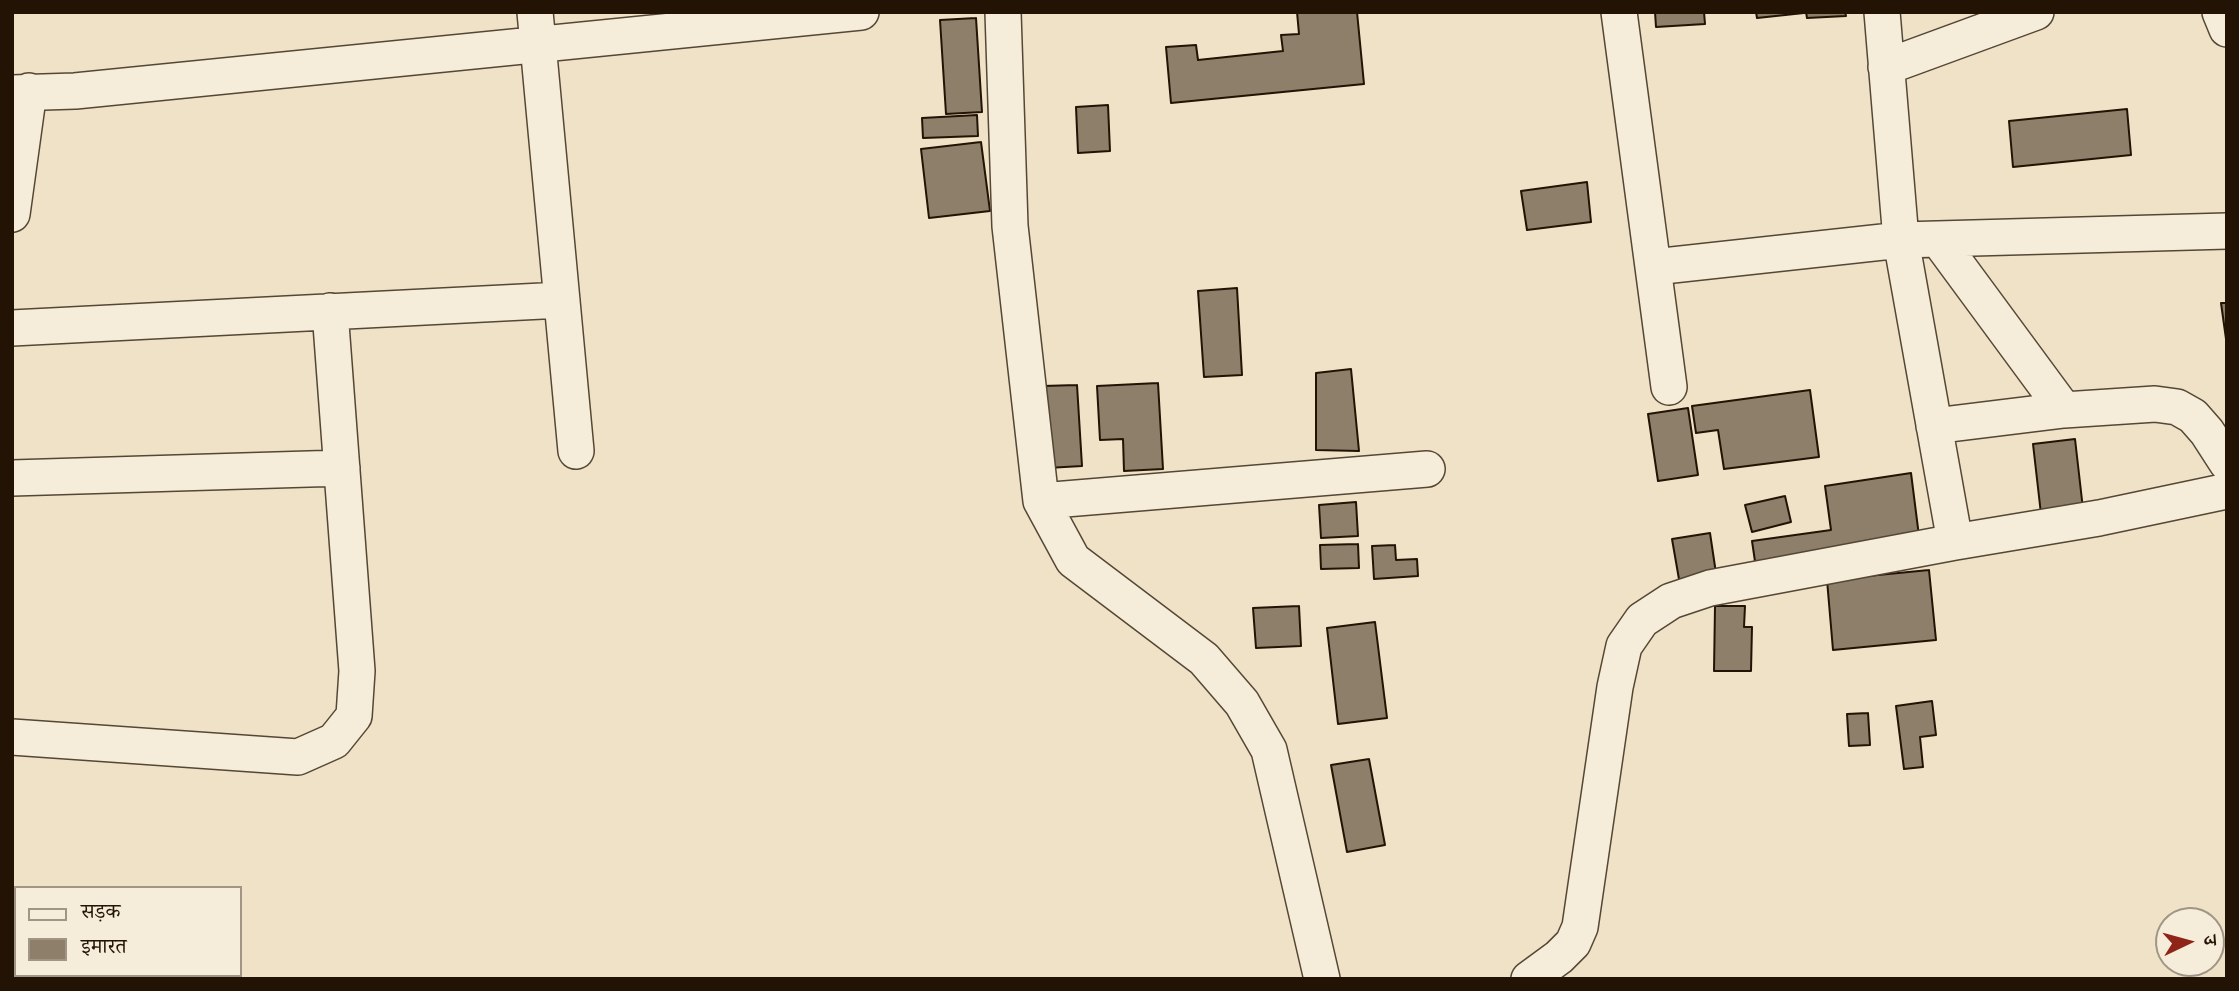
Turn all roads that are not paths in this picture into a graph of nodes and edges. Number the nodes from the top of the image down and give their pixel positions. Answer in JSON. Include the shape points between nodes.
{"nodes":[{"id":1,"x":861,"y":12,"type":"edge"},
{"id":2,"x":1003,"y":12,"type":"edge"},
{"id":3,"x":1619,"y":12,"type":"edge"},
{"id":4,"x":1882,"y":12,"type":"edge"},
{"id":5,"x":2036,"y":12,"type":"edge"},
{"id":6,"x":2220,"y":12,"type":"edge"},
{"id":7,"x":537,"y":29,"type":"edge"},
{"id":8,"x":2227,"y":29,"type":"edge"},
{"id":9,"x":1886,"y":67,"type":"junction"},
{"id":10,"x":21,"y":92,"type":"edge"},
{"id":11,"x":12,"y":214,"type":"edge"},
{"id":12,"x":2227,"y":231,"type":"edge"},
{"id":13,"x":1938,"y":239,"type":"junction"},
{"id":14,"x":1901,"y":240,"type":"junction"},
{"id":15,"x":1654,"y":267,"type":"junction"},
{"id":16,"x":562,"y":300,"type":"junction"},
{"id":17,"x":330,"y":311,"type":"junction"},
{"id":18,"x":12,"y":328,"type":"edge"},
{"id":19,"x":1669,"y":387,"type":"dead end"},
{"id":20,"x":2064,"y":410,"type":"junction"},
{"id":21,"x":1934,"y":426,"type":"junction"},
{"id":22,"x":576,"y":451,"type":"dead end"},
{"id":23,"x":2227,"y":463,"type":"edge"},
{"id":24,"x":342,"y":468,"type":"junction"},
{"id":25,"x":1427,"y":469,"type":"dead end"},
{"id":26,"x":12,"y":478,"type":"edge"},
{"id":27,"x":2227,"y":491,"type":"edge"},
{"id":28,"x":1041,"y":500,"type":"junction"},
{"id":29,"x":1955,"y":542,"type":"junction"},
{"id":30,"x":12,"y":737,"type":"edge"},
{"id":31,"x":1322,"y":979,"type":"edge"},
{"id":32,"x":1529,"y":979,"type":"edge"}],
"edges":[{"from":1,"to":7,"type":"street"},
{"from":2,"to":28,"type":"street","via":[[1010,226]]},
{"from":3,"to":15,"type":"street"},
{"from":4,"to":9,"type":"street"},
{"from":5,"to":9,"type":"street"},
{"from":6,"to":8,"type":"street"},
{"from":7,"to":10,"type":"street","via":[[75,91]]},
{"from":7,"to":16,"type":"street"},
{"from":9,"to":14,"type":"street"},
{"from":10,"to":11,"type":"street"},
{"from":12,"to":13,"type":"street"},
{"from":13,"to":14,"type":"street"},
{"from":13,"to":20,"type":"street"},
{"from":14,"to":15,"type":"street"},
{"from":14,"to":21,"type":"street"},
{"from":15,"to":19,"type":"street"},
{"from":16,"to":17,"type":"street"},
{"from":16,"to":22,"type":"street"},
{"from":17,"to":18,"type":"street"},
{"from":17,"to":24,"type":"street"},
{"from":20,"to":21,"type":"street"},
{"from":20,"to":23,"type":"street","via":[[2155,404],[2176,407],[2193,416]]},
{"from":21,"to":29,"type":"street"},
{"from":24,"to":26,"type":"street"},
{"from":24,"to":30,"type":"street","via":[[357,671],[354,716],[334,741],[298,757]]},
{"from":25,"to":28,"type":"street"},
{"from":27,"to":29,"type":"street"},
{"from":28,"to":31,"type":"street","via":[[1073,560],[1204,659],[1242,703],[1269,750]]},
{"from":29,"to":32,"type":"street","via":[[1710,588],[1671,601],[1642,620],[1624,646],[1615,687],[1580,927],[1573,943]]}]}
